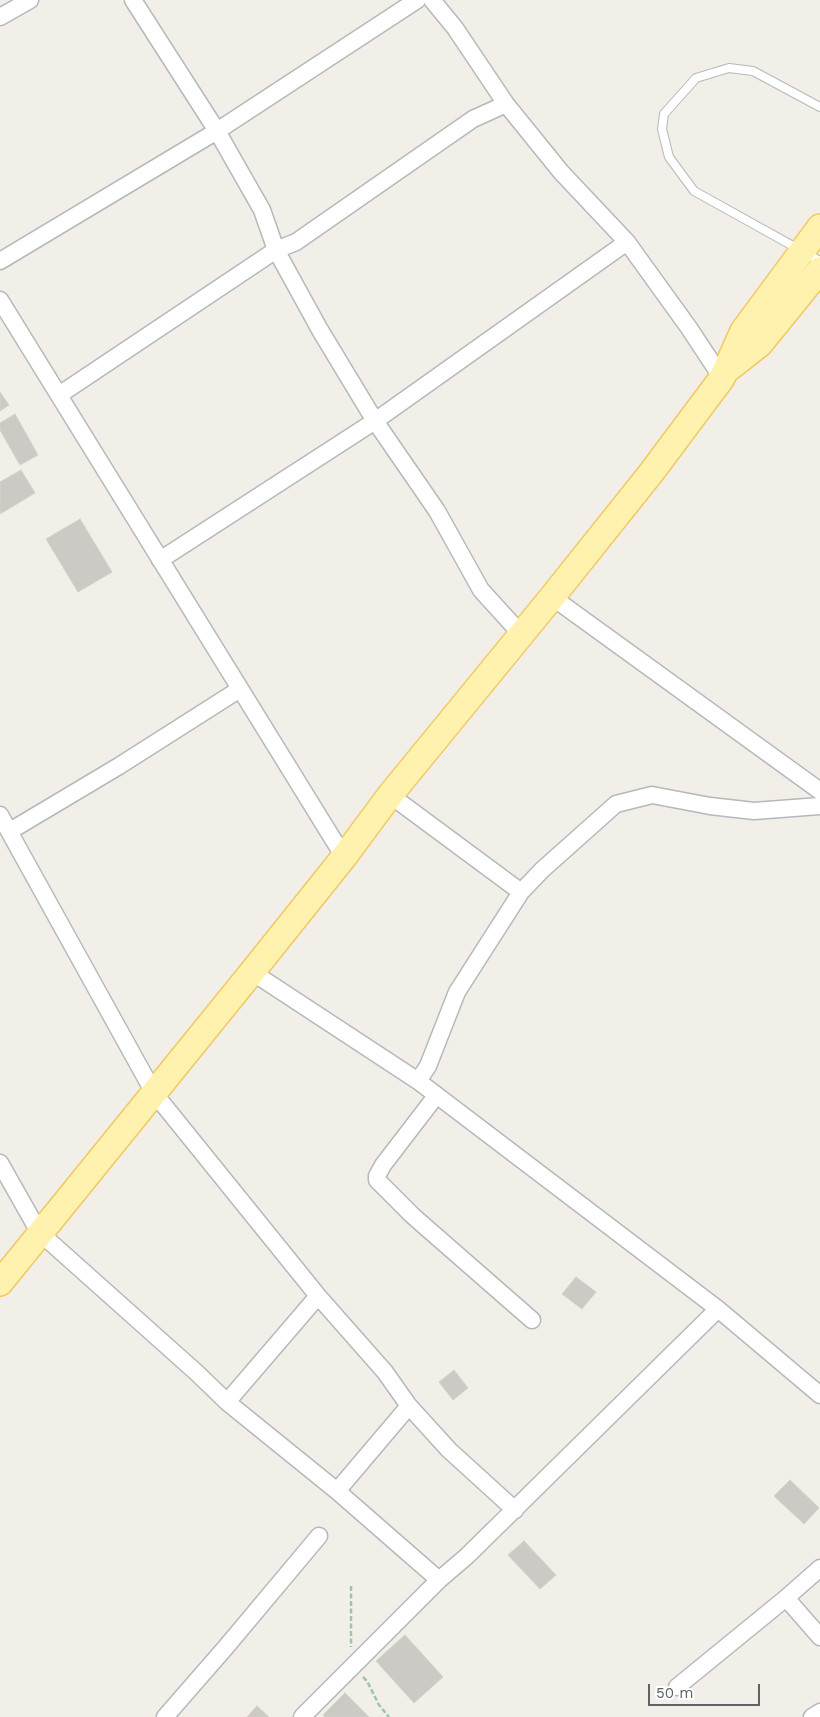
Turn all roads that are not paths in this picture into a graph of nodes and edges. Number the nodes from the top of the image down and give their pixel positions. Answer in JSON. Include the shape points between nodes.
{"nodes":[{"id":1,"x":30,"y":0,"type":"edge"},
{"id":2,"x":133,"y":0,"type":"edge"},
{"id":3,"x":417,"y":0,"type":"edge"},
{"id":4,"x":432,"y":0,"type":"edge"},
{"id":5,"x":0,"y":17,"type":"edge"},
{"id":6,"x":506,"y":104,"type":"junction"},
{"id":7,"x":820,"y":107,"type":"edge"},
{"id":8,"x":217,"y":131,"type":"junction"},
{"id":9,"x":820,"y":227,"type":"edge"},
{"id":10,"x":627,"y":242,"type":"junction"},
{"id":11,"x":276,"y":250,"type":"junction"},
{"id":12,"x":811,"y":257,"type":"edge"},
{"id":13,"x":0,"y":261,"type":"edge"},
{"id":14,"x":820,"y":270,"type":"edge"},
{"id":15,"x":0,"y":300,"type":"edge"},
{"id":16,"x":723,"y":375,"type":"junction"},
{"id":17,"x":59,"y":395,"type":"junction"},
{"id":18,"x":375,"y":421,"type":"junction"},
{"id":19,"x":160,"y":560,"type":"junction"},
{"id":20,"x":552,"y":597,"type":"junction"},
{"id":21,"x":521,"y":634,"type":"junction"},
{"id":22,"x":240,"y":689,"type":"junction"},
{"id":23,"x":820,"y":790,"type":"edge"},
{"id":24,"x":390,"y":795,"type":"junction"},
{"id":25,"x":820,"y":806,"type":"edge"},
{"id":26,"x":0,"y":815,"type":"edge"},
{"id":27,"x":10,"y":831,"type":"junction"},
{"id":28,"x":344,"y":857,"type":"junction"},
{"id":29,"x":521,"y":892,"type":"junction"},
{"id":30,"x":252,"y":972,"type":"junction"},
{"id":31,"x":418,"y":1081,"type":"junction"},
{"id":32,"x":154,"y":1093,"type":"junction"},
{"id":33,"x":436,"y":1096,"type":"junction"},
{"id":34,"x":0,"y":1163,"type":"edge"},
{"id":35,"x":39,"y":1232,"type":"junction"},
{"id":36,"x":0,"y":1283,"type":"edge"},
{"id":37,"x":318,"y":1296,"type":"junction"},
{"id":38,"x":718,"y":1310,"type":"junction"},
{"id":39,"x":532,"y":1320,"type":"dead end"},
{"id":40,"x":820,"y":1395,"type":"edge"},
{"id":41,"x":226,"y":1402,"type":"junction"},
{"id":42,"x":409,"y":1406,"type":"junction"},
{"id":43,"x":337,"y":1491,"type":"junction"},
{"id":44,"x":515,"y":1510,"type":"junction"},
{"id":45,"x":319,"y":1536,"type":"dead end"},
{"id":46,"x":820,"y":1568,"type":"edge"},
{"id":47,"x":439,"y":1580,"type":"junction"},
{"id":48,"x":786,"y":1598,"type":"junction"},
{"id":49,"x":820,"y":1638,"type":"edge"},
{"id":50,"x":677,"y":1687,"type":"dead end"},
{"id":51,"x":820,"y":1712,"type":"edge"},
{"id":52,"x":165,"y":1717,"type":"edge"},
{"id":53,"x":302,"y":1717,"type":"edge"},
{"id":54,"x":812,"y":1717,"type":"edge"}],
"edges":[{"from":1,"to":5,"type":"street"},
{"from":2,"to":8,"type":"street"},
{"from":3,"to":8,"type":"street"},
{"from":4,"to":6,"type":"street","via":[[455,28]]},
{"from":6,"to":10,"type":"street","via":[[561,172]]},
{"from":6,"to":11,"type":"street","via":[[473,119],[296,242]]},
{"from":7,"to":12,"type":"lane","via":[[753,71],[729,68],[696,78],[664,114],[662,129],[669,157],[694,191]]},
{"from":8,"to":11,"type":"street","via":[[262,210]]},
{"from":8,"to":13,"type":"street"},
{"from":9,"to":12,"type":"main road"},
{"from":10,"to":16,"type":"street"},
{"from":10,"to":18,"type":"street"},
{"from":11,"to":17,"type":"street"},
{"from":11,"to":18,"type":"street"},
{"from":12,"to":16,"type":"main road","via":[[743,331]]},
{"from":14,"to":16,"type":"main road","via":[[760,344]]},
{"from":15,"to":17,"type":"street"},
{"from":16,"to":20,"type":"main road"},
{"from":17,"to":19,"type":"street"},
{"from":18,"to":19,"type":"street"},
{"from":18,"to":21,"type":"street","via":[[437,511],[480,590]]},
{"from":19,"to":22,"type":"street"},
{"from":20,"to":21,"type":"main road"},
{"from":20,"to":23,"type":"street"},
{"from":21,"to":24,"type":"main road"},
{"from":22,"to":27,"type":"street"},
{"from":22,"to":28,"type":"street"},
{"from":24,"to":28,"type":"main road"},
{"from":24,"to":29,"type":"street"},
{"from":25,"to":29,"type":"street","via":[[754,811],[652,795],[616,804]]},
{"from":26,"to":27,"type":"street"},
{"from":27,"to":32,"type":"street"},
{"from":28,"to":30,"type":"main road"},
{"from":29,"to":31,"type":"street","via":[[457,992],[428,1066]]},
{"from":30,"to":31,"type":"street"},
{"from":30,"to":32,"type":"main road"},
{"from":31,"to":33,"type":"street"},
{"from":32,"to":35,"type":"main road"},
{"from":32,"to":37,"type":"street"},
{"from":33,"to":38,"type":"street"},
{"from":33,"to":39,"type":"street","via":[[383,1165],[377,1180],[413,1216]]},
{"from":34,"to":35,"type":"street"},
{"from":35,"to":36,"type":"main road"},
{"from":35,"to":41,"type":"street"},
{"from":37,"to":41,"type":"street"},
{"from":37,"to":42,"type":"street","via":[[385,1372]]},
{"from":38,"to":40,"type":"street"},
{"from":38,"to":44,"type":"street"},
{"from":41,"to":43,"type":"street"},
{"from":42,"to":43,"type":"street"},
{"from":42,"to":44,"type":"street","via":[[449,1450]]},
{"from":43,"to":47,"type":"street"},
{"from":44,"to":47,"type":"street"},
{"from":45,"to":52,"type":"street"},
{"from":46,"to":48,"type":"street"},
{"from":47,"to":53,"type":"street"},
{"from":48,"to":49,"type":"street"},
{"from":48,"to":50,"type":"street"},
{"from":51,"to":54,"type":"street"}]}
